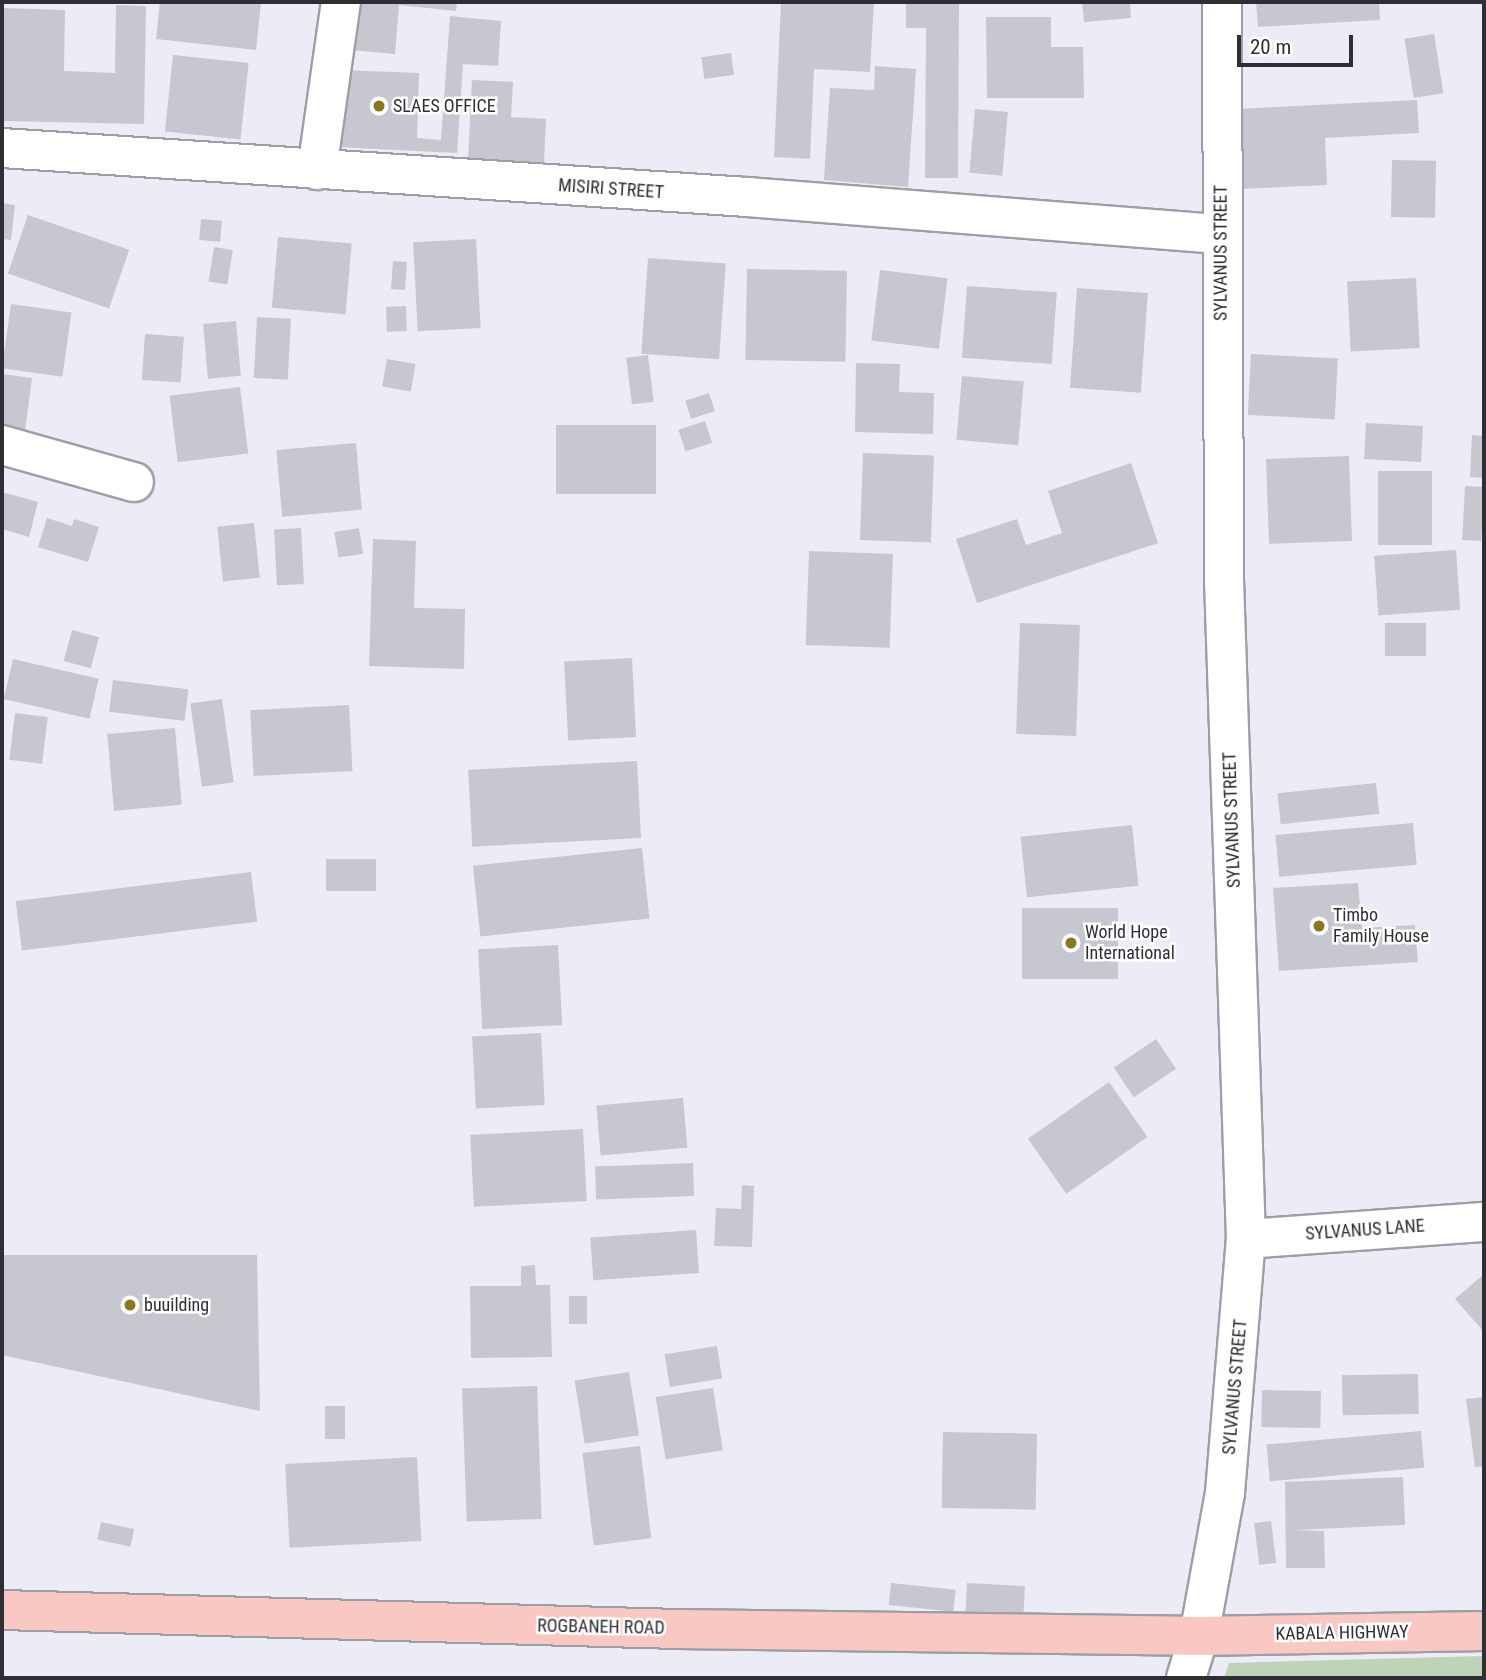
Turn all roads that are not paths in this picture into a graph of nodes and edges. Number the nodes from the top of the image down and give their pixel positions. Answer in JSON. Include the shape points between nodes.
{"nodes":[{"id":1,"x":341,"y":2,"type":"edge"},
{"id":2,"x":1222,"y":2,"type":"edge"},
{"id":3,"x":2,"y":148,"type":"edge"},
{"id":4,"x":317,"y":170,"type":"junction"},
{"id":5,"x":1220,"y":234,"type":"junction"},
{"id":6,"x":2,"y":445,"type":"edge"},
{"id":7,"x":134,"y":482,"type":"dead end"},
{"id":8,"x":1484,"y":1222,"type":"edge"},
{"id":9,"x":1246,"y":1239,"type":"junction"},
{"id":10,"x":2,"y":1610,"type":"edge"},
{"id":11,"x":1484,"y":1631,"type":"edge"},
{"id":12,"x":1199,"y":1636,"type":"junction"},
{"id":13,"x":1186,"y":1678,"type":"edge"}],
"edges":[{"from":1,"to":4,"type":"street"},
{"from":2,"to":5,"type":"street","name":"SYLVANUS STREET"},
{"from":3,"to":4,"type":"street","name":"MISIRI STREET"},
{"from":4,"to":5,"type":"street","name":"MISIRI STREET"},
{"from":5,"to":9,"type":"street","name":"SYLVANUS STREET","via":[[1224,594]]},
{"from":6,"to":7,"type":"street"},
{"from":8,"to":9,"type":"street","name":"SYLVANUS LANE"},
{"from":9,"to":12,"type":"street","name":"SYLVANUS STREET","via":[[1225,1493]]},
{"from":10,"to":12,"type":"main road","name":"ROGBANEH ROAD","via":[[679,1629]]},
{"from":11,"to":12,"type":"main road","name":"KABALA HIGHWAY"},
{"from":12,"to":13,"type":"street","name":"SYLVANUS STREET"}]}
